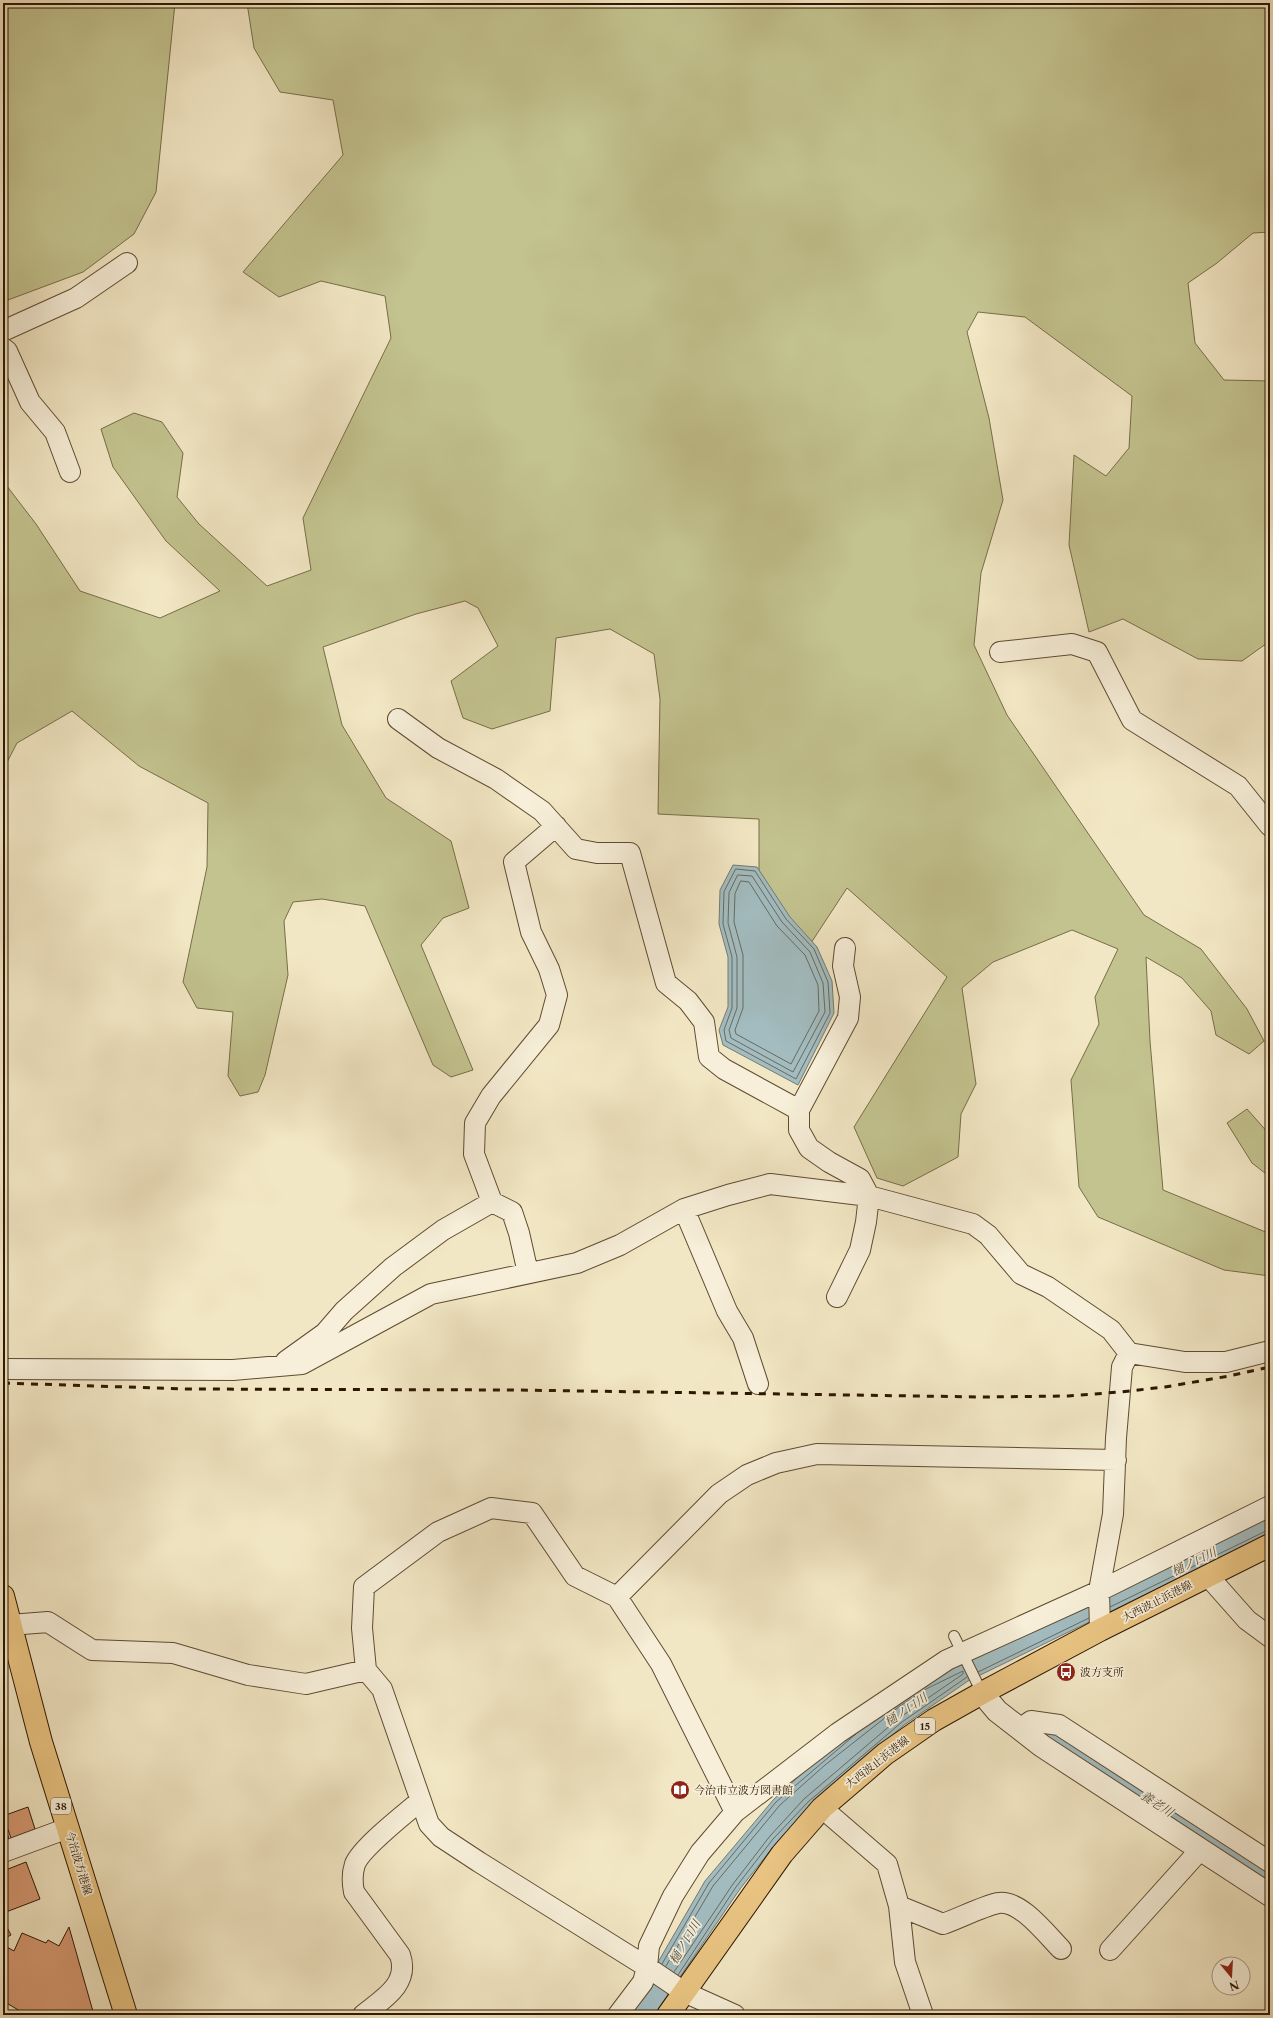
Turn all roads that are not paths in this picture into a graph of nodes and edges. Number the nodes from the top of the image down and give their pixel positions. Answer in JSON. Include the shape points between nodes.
{"nodes":[{"id":1,"x":127,"y":263,"type":"dead end"},
{"id":2,"x":3,"y":331,"type":"edge"},
{"id":3,"x":3,"y":348,"type":"edge"},
{"id":4,"x":70,"y":472,"type":"dead end"},
{"id":5,"x":1000,"y":652,"type":"dead end"},
{"id":6,"x":398,"y":719,"type":"dead end"},
{"id":7,"x":556,"y":826,"type":"junction"},
{"id":8,"x":1270,"y":826,"type":"edge"},
{"id":9,"x":846,"y":948,"type":"dead end"},
{"id":10,"x":799,"y":1110,"type":"junction"},
{"id":11,"x":868,"y":1196,"type":"junction"},
{"id":12,"x":492,"y":1202,"type":"junction"},
{"id":13,"x":684,"y":1209,"type":"junction"},
{"id":14,"x":528,"y":1273,"type":"junction"},
{"id":15,"x":837,"y":1297,"type":"dead end"},
{"id":16,"x":1270,"y":1350,"type":"edge"},
{"id":17,"x":1129,"y":1352,"type":"junction"},
{"id":18,"x":279,"y":1366,"type":"junction"},
{"id":19,"x":3,"y":1370,"type":"edge"},
{"id":20,"x":758,"y":1384,"type":"dead end"},
{"id":21,"x":1116,"y":1460,"type":"junction"},
{"id":22,"x":1270,"y":1506,"type":"edge"},
{"id":23,"x":1270,"y":1545,"type":"edge"},
{"id":24,"x":1208,"y":1576,"type":"junction"},
{"id":25,"x":1098,"y":1595,"type":"junction"},
{"id":26,"x":617,"y":1597,"type":"junction"},
{"id":27,"x":6,"y":1610,"type":"edge"},
{"id":28,"x":1100,"y":1626,"type":"junction"},
{"id":29,"x":1270,"y":1637,"type":"edge"},
{"id":30,"x":960,"y":1649,"type":"junction"},
{"id":31,"x":366,"y":1670,"type":"junction"},
{"id":32,"x":979,"y":1687,"type":"junction"},
{"id":33,"x":1020,"y":1729,"type":"junction"},
{"id":34,"x":420,"y":1801,"type":"junction"},
{"id":35,"x":822,"y":1808,"type":"junction"},
{"id":36,"x":735,"y":1812,"type":"junction"},
{"id":37,"x":68,"y":1828,"type":"junction"},
{"id":38,"x":1200,"y":1850,"type":"junction"},
{"id":39,"x":3,"y":1852,"type":"edge"},
{"id":40,"x":1270,"y":1862,"type":"edge"},
{"id":41,"x":1270,"y":1895,"type":"edge"},
{"id":42,"x":899,"y":1906,"type":"junction"},
{"id":43,"x":1061,"y":1949,"type":"dead end"},
{"id":44,"x":1110,"y":1950,"type":"dead end"},
{"id":45,"x":650,"y":1969,"type":"junction"},
{"id":46,"x":680,"y":1989,"type":"junction"},
{"id":47,"x":126,"y":2015,"type":"edge"},
{"id":48,"x":363,"y":2015,"type":"edge"},
{"id":49,"x":618,"y":2015,"type":"edge"},
{"id":50,"x":668,"y":2015,"type":"edge"},
{"id":51,"x":735,"y":2015,"type":"edge"},
{"id":52,"x":923,"y":2015,"type":"edge"}],
"edges":[{"from":1,"to":2,"type":"street","via":[[76,298]]},
{"from":3,"to":4,"type":"street","via":[[7,351],[30,402],[55,432]]},
{"from":5,"to":8,"type":"street","via":[[1072,644],[1097,652],[1132,720],[1238,786]]},
{"from":6,"to":7,"type":"street","via":[[438,748],[496,779],[542,811]]},
{"from":7,"to":10,"type":"street","via":[[576,848],[597,853],[630,853],[666,983],[688,1001],[704,1022],[709,1057],[724,1069]]},
{"from":7,"to":12,"type":"street","via":[[514,862],[531,932],[550,969],[557,995],[549,1025],[491,1096],[475,1123],[474,1154]]},
{"from":9,"to":10,"type":"street","via":[[843,966],[850,997],[848,1018]]},
{"from":10,"to":11,"type":"street","via":[[799,1130],[809,1148],[860,1179]]},
{"from":11,"to":13,"type":"street","via":[[770,1184]]},
{"from":11,"to":15,"type":"street","via":[[860,1250]]},
{"from":11,"to":17,"type":"street","via":[[973,1224],[988,1235],[1021,1274],[1048,1287],[1111,1330]]},
{"from":12,"to":14,"type":"street","via":[[512,1212]]},
{"from":12,"to":18,"type":"street","via":[[443,1230],[393,1267],[344,1311],[324,1333]]},
{"from":13,"to":14,"type":"street","via":[[620,1245],[577,1263]]},
{"from":13,"to":20,"type":"street","via":[[728,1311],[744,1338]]},
{"from":14,"to":18,"type":"street","via":[[431,1294],[302,1364]]},
{"from":16,"to":17,"type":"street","via":[[1226,1362],[1185,1362]]},
{"from":17,"to":21,"type":"street","via":[[1122,1367]]},
{"from":18,"to":19,"type":"street","via":[[232,1370]]},
{"from":21,"to":25,"type":"street","via":[[1113,1514]]},
{"from":21,"to":26,"type":"street","via":[[817,1454],[776,1462],[747,1475],[719,1494]]},
{"from":22,"to":25,"type":"street"},
{"from":23,"to":24,"type":"main road","name":"大西波止浜港線","number":"15"},
{"from":24,"to":28,"type":"main road","name":"大西波止浜港線","number":"15"},
{"from":24,"to":29,"type":"street","via":[[1247,1620]]},
{"from":25,"to":28,"type":"street"},
{"from":25,"to":30,"type":"street"},
{"from":26,"to":31,"type":"street","via":[[575,1576],[532,1513],[491,1508],[438,1532],[364,1587],[362,1628]]},
{"from":26,"to":36,"type":"street","via":[[661,1664]]},
{"from":27,"to":31,"type":"street","via":[[48,1622],[92,1650],[174,1653],[248,1675],[306,1684]]},
{"from":27,"to":37,"type":"main road","name":"今治波方港線","number":"38","via":[[41,1742]]},
{"from":28,"to":32,"type":"main road","name":"大西波止浜港線","number":"15"},
{"from":30,"to":32,"type":"lane"},
{"from":30,"to":36,"type":"street","via":[[838,1733]]},
{"from":31,"to":34,"type":"street","via":[[382,1689]]},
{"from":32,"to":33,"type":"street","via":[[997,1711]]},
{"from":32,"to":35,"type":"main road","name":"大西波止浜港線","number":"15","via":[[885,1754]]},
{"from":33,"to":38,"type":"street"},
{"from":33,"to":40,"type":"street","via":[[1031,1721],[1059,1725]]},
{"from":34,"to":45,"type":"street","via":[[429,1824],[441,1837]]},
{"from":34,"to":48,"type":"street","via":[[364,1850],[355,1863],[352,1879],[354,1892],[400,1955],[404,1967],[399,1981],[390,1993]]},
{"from":35,"to":42,"type":"street","via":[[887,1864]]},
{"from":35,"to":46,"type":"main road","name":"大西波止浜港線","number":"15","via":[[782,1854]]},
{"from":36,"to":45,"type":"street","via":[[700,1854],[673,1896],[649,1946]]},
{"from":37,"to":39,"type":"street"},
{"from":37,"to":47,"type":"main road","name":"今治波方港線","number":"38"},
{"from":38,"to":41,"type":"street"},
{"from":38,"to":44,"type":"street"},
{"from":42,"to":43,"type":"street","via":[[943,1924],[999,1903],[1014,1906],[1031,1918]]},
{"from":42,"to":52,"type":"street","via":[[904,1962]]},
{"from":45,"to":46,"type":"street"},
{"from":45,"to":49,"type":"street"},
{"from":46,"to":50,"type":"main road","name":"大西波止浜港線","number":"15"},
{"from":46,"to":51,"type":"street"}]}
